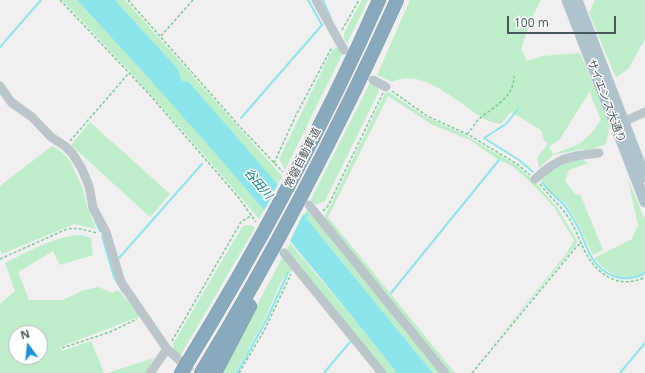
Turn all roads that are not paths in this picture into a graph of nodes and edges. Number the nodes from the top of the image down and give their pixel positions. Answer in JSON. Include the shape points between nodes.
{"nodes":[{"id":1,"x":316,"y":0,"type":"edge"},
{"id":2,"x":379,"y":0,"type":"edge"},
{"id":3,"x":397,"y":0,"type":"edge"},
{"id":4,"x":567,"y":0,"type":"edge"},
{"id":5,"x":577,"y":0,"type":"edge"},
{"id":6,"x":344,"y":50,"type":"dead end"},
{"id":7,"x":373,"y":80,"type":"dead end"},
{"id":8,"x":0,"y":86,"type":"edge"},
{"id":9,"x":386,"y":87,"type":"road end"},
{"id":10,"x":645,"y":112,"type":"edge"},
{"id":11,"x":623,"y":122,"type":"junction"},
{"id":12,"x":599,"y":153,"type":"dead end"},
{"id":13,"x":645,"y":177,"type":"edge"},
{"id":14,"x":535,"y":179,"type":"road end"},
{"id":15,"x":645,"y":202,"type":"edge"},
{"id":16,"x":301,"y":204,"type":"junction"},
{"id":17,"x":281,"y":247,"type":"junction"},
{"id":18,"x":167,"y":348,"type":"junction"},
{"id":19,"x":176,"y":356,"type":"tunnel mouth"},
{"id":20,"x":150,"y":373,"type":"edge"},
{"id":21,"x":181,"y":373,"type":"edge"},
{"id":22,"x":201,"y":373,"type":"edge"},
{"id":23,"x":214,"y":373,"type":"edge"},
{"id":24,"x":382,"y":373,"type":"edge"},
{"id":25,"x":445,"y":373,"type":"edge"}],
"edges":[{"from":1,"to":6,"type":"street"},
{"from":2,"to":21,"type":"highway","name":"常磐自動車道","via":[[289,186],[261,224],[217,314]]},
{"from":3,"to":16,"type":"highway","name":"常磐自動車道"},
{"from":4,"to":15,"type":"main road","name":"サイエンス大通り"},
{"from":5,"to":11,"type":"main road","name":"サイエンス大通り"},
{"from":7,"to":9,"type":"street"},
{"from":8,"to":18,"type":"street","via":[[11,102],[32,116],[51,137],[65,146],[82,170],[122,282]]},
{"from":10,"to":11,"type":"street"},
{"from":11,"to":13,"type":"main road","name":"サイエンス大通り"},
{"from":12,"to":14,"type":"street","via":[[561,159]]},
{"from":16,"to":17,"type":"highway","name":"常磐自動車道"},
{"from":16,"to":25,"type":"street","via":[[318,216]]},
{"from":17,"to":22,"type":"highway"},
{"from":17,"to":23,"type":"highway"},
{"from":17,"to":24,"type":"street"},
{"from":18,"to":19,"type":"street"},
{"from":18,"to":20,"type":"street"}]}
